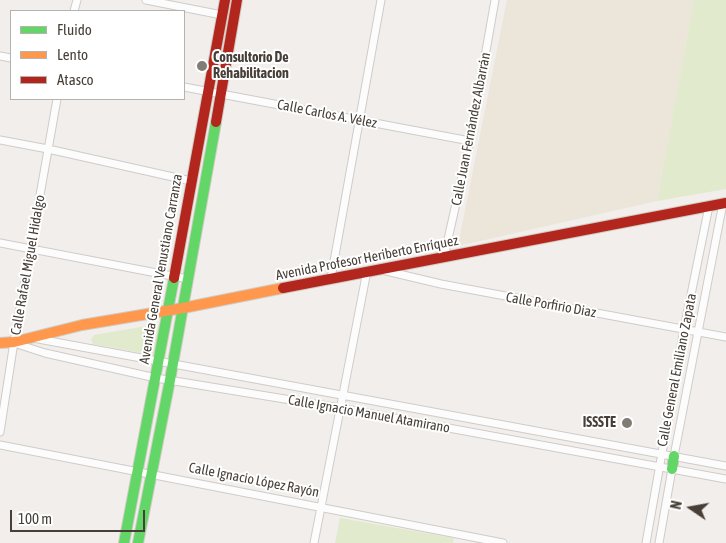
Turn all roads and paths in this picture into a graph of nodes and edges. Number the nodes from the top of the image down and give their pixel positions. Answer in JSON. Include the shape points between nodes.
{"nodes":[{"id":1,"x":146,"y":0,"type":"edge"},
{"id":2,"x":224,"y":0,"type":"edge"},
{"id":3,"x":237,"y":0,"type":"edge"},
{"id":4,"x":381,"y":0,"type":"edge"},
{"id":5,"x":495,"y":0,"type":"edge"},
{"id":6,"x":222,"y":15,"type":"junction"},
{"id":7,"x":185,"y":87,"type":"edge"},
{"id":8,"x":208,"y":91,"type":"junction"},
{"id":9,"x":220,"y":93,"type":"junction"},
{"id":10,"x":57,"y":100,"type":"edge"},
{"id":11,"x":358,"y":121,"type":"junction"},
{"id":12,"x":0,"y":140,"type":"edge"},
{"id":13,"x":470,"y":141,"type":"junction"},
{"id":14,"x":48,"y":149,"type":"junction"},
{"id":15,"x":191,"y":181,"type":"junction"},
{"id":16,"x":725,"y":203,"type":"edge"},
{"id":17,"x":709,"y":206,"type":"junction"},
{"id":18,"x":0,"y":243,"type":"edge"},
{"id":19,"x":31,"y":249,"type":"junction"},
{"id":20,"x":444,"y":257,"type":"junction"},
{"id":21,"x":372,"y":270,"type":"junction"},
{"id":22,"x":174,"y":276,"type":"junction"},
{"id":23,"x":331,"y":278,"type":"junction"},
{"id":24,"x":188,"y":279,"type":"junction"},
{"id":25,"x":183,"y":308,"type":"junction"},
{"id":26,"x":167,"y":310,"type":"junction"},
{"id":27,"x":684,"y":329,"type":"junction"},
{"id":28,"x":697,"y":332,"type":"junction"},
{"id":29,"x":726,"y":337,"type":"edge"},
{"id":30,"x":32,"y":338,"type":"junction"},
{"id":31,"x":14,"y":342,"type":"junction"},
{"id":32,"x":0,"y":343,"type":"edge"},
{"id":33,"x":158,"y":362,"type":"junction"},
{"id":34,"x":172,"y":364,"type":"junction"},
{"id":35,"x":156,"y":378,"type":"junction"},
{"id":36,"x":170,"y":380,"type":"junction"},
{"id":37,"x":342,"y":396,"type":"junction"},
{"id":38,"x":340,"y":408,"type":"junction"},
{"id":39,"x":0,"y":432,"type":"edge"},
{"id":40,"x":0,"y":445,"type":"edge"},
{"id":41,"x":662,"y":454,"type":"junction"},
{"id":42,"x":674,"y":456,"type":"junction"},
{"id":43,"x":726,"y":466,"type":"edge"},
{"id":44,"x":660,"y":467,"type":"junction"},
{"id":45,"x":672,"y":469,"type":"junction"},
{"id":46,"x":137,"y":472,"type":"junction"},
{"id":47,"x":151,"y":474,"type":"junction"},
{"id":48,"x":726,"y":479,"type":"edge"},
{"id":49,"x":320,"y":507,"type":"junction"},
{"id":50,"x":124,"y":543,"type":"edge"},
{"id":51,"x":138,"y":543,"type":"edge"},
{"id":52,"x":314,"y":543,"type":"edge"},
{"id":53,"x":503,"y":543,"type":"edge"},
{"id":54,"x":646,"y":543,"type":"edge"},
{"id":55,"x":659,"y":543,"type":"edge"}],
"edges":[{"from":1,"to":6,"type":"street"},
{"from":2,"to":6,"type":"main road","name":"Avenida General Venustiano Carranza"},
{"from":3,"to":9,"type":"main road","name":"Avenida General Venustiano Carranza"},
{"from":4,"to":11,"type":"street"},
{"from":5,"to":13,"type":"street","name":"Calle Juan Fernández Albarrán"},
{"from":6,"to":8,"type":"main road","name":"Avenida General Venustiano Carranza"},
{"from":7,"to":8,"type":"street","name":"Calle Carlos A. Vélez"},
{"from":8,"to":9,"type":"street","name":"Calle Carlos A. Vélez"},
{"from":8,"to":15,"type":"main road","name":"Avenida General Venustiano Carranza"},
{"from":9,"to":11,"type":"street","name":"Calle Carlos A. Vélez"},
{"from":9,"to":24,"type":"main road","name":"Avenida General Venustiano Carranza"},
{"from":10,"to":14,"type":"street","name":"Calle Rafael Miguel Hidalgo"},
{"from":11,"to":13,"type":"street","name":"Calle Carlos A. Vélez"},
{"from":11,"to":23,"type":"street"},
{"from":12,"to":14,"type":"street"},
{"from":13,"to":20,"type":"street","name":"Calle Juan Fernández Albarrán"},
{"from":14,"to":15,"type":"street"},
{"from":14,"to":19,"type":"street","name":"Calle Rafael Miguel Hidalgo"},
{"from":15,"to":22,"type":"main road","name":"Avenida General Venustiano Carranza"},
{"from":16,"to":17,"type":"main road","name":"Avenida Profesor Heriberto Enríquez"},
{"from":16,"to":28,"type":"street","name":"Calle General Emiliano Zapata"},
{"from":17,"to":20,"type":"main road","name":"Avenida Profesor Heriberto Enríquez"},
{"from":17,"to":27,"type":"street","name":"Calle General Emiliano Zapata"},
{"from":18,"to":19,"type":"street"},
{"from":19,"to":22,"type":"street"},
{"from":19,"to":31,"type":"street","name":"Calle Rafael Miguel Hidalgo"},
{"from":20,"to":21,"type":"main road","name":"Avenida Profesor Heriberto Enríquez"},
{"from":21,"to":23,"type":"main road","name":"Avenida Profesor Heriberto Enríquez"},
{"from":21,"to":27,"type":"street","name":"Calle Porfirio Diaz"},
{"from":21,"to":37,"type":"street"},
{"from":22,"to":24,"type":"street"},
{"from":22,"to":26,"type":"main road","name":"Avenida General Venustiano Carranza"},
{"from":23,"to":25,"type":"main road","name":"Avenida Profesor Heriberto Enríquez"},
{"from":24,"to":25,"type":"main road","name":"Avenida General Venustiano Carranza"},
{"from":25,"to":26,"type":"main road","name":"Avenida Profesor Heriberto Enríquez"},
{"from":25,"to":34,"type":"main road","name":"Avenida General Venustiano Carranza"},
{"from":26,"to":30,"type":"main road","name":"Avenida Profesor Heriberto Enríquez","via":[[82,325]]},
{"from":26,"to":33,"type":"main road","name":"Avenida General Venustiano Carranza"},
{"from":27,"to":28,"type":"street","name":"Calle Porfirio Diaz"},
{"from":27,"to":41,"type":"street","name":"Calle General Emiliano Zapata"},
{"from":28,"to":29,"type":"street","name":"Calle Porfirio Diaz"},
{"from":28,"to":42,"type":"street","name":"Calle General Emiliano Zapata"},
{"from":30,"to":31,"type":"main road","name":"Avenida Profesor Heriberto Enríquez"},
{"from":30,"to":33,"type":"street","name":"Calle Ignacio Manuel Atamirano"},
{"from":31,"to":32,"type":"main road"},
{"from":31,"to":35,"type":"street","name":"Calle Ignacio Manuel Atamirano","via":[[45,354]]},
{"from":31,"to":39,"type":"street","name":"Calle Rafael Miguel Hidalgo"},
{"from":33,"to":34,"type":"street","name":"Calle Ignacio Manuel Atamirano"},
{"from":33,"to":35,"type":"main road","name":"Avenida General Venustiano Carranza"},
{"from":34,"to":36,"type":"main road","name":"Avenida General Venustiano Carranza"},
{"from":34,"to":37,"type":"street","name":"Calle Ignacio Manuel Atamirano"},
{"from":35,"to":36,"type":"street","name":"Calle Ignacio Manuel Atamirano"},
{"from":35,"to":46,"type":"main road","name":"Avenida General Venustiano Carranza"},
{"from":36,"to":38,"type":"street","name":"Calle Ignacio Manuel Atamirano"},
{"from":36,"to":47,"type":"main road","name":"Avenida General Venustiano Carranza"},
{"from":37,"to":38,"type":"street"},
{"from":37,"to":41,"type":"street","name":"Calle Ignacio Manuel Atamirano"},
{"from":38,"to":44,"type":"street","name":"Calle Ignacio Manuel Atamirano"},
{"from":38,"to":49,"type":"street"},
{"from":40,"to":46,"type":"street","name":"Calle Ignacio López Rayón"},
{"from":41,"to":42,"type":"street","name":"Calle Ignacio Manuel Atamirano"},
{"from":41,"to":44,"type":"street","name":"Calle General Emiliano Zapata"},
{"from":42,"to":43,"type":"street","name":"Calle Ignacio Manuel Atamirano"},
{"from":42,"to":45,"type":"main road","name":"Calle General Emiliano Zapata"},
{"from":44,"to":45,"type":"street","name":"Calle Ignacio Manuel Atamirano"},
{"from":44,"to":54,"type":"street","name":"Calle General Emiliano Zapata"},
{"from":45,"to":48,"type":"street","name":"Calle Ignacio Manuel Atamirano"},
{"from":45,"to":55,"type":"street","name":"Calle General Emiliano Zapata"},
{"from":46,"to":47,"type":"street","name":"Calle Ignacio López Rayón"},
{"from":46,"to":50,"type":"main road","name":"Avenida General Venustiano Carranza"},
{"from":47,"to":49,"type":"street","name":"Calle Ignacio López Rayón"},
{"from":47,"to":51,"type":"main road","name":"Avenida General Venustiano Carranza"},
{"from":49,"to":52,"type":"street"},
{"from":49,"to":53,"type":"street","name":"Calle Ignacio López Rayón"}]}
